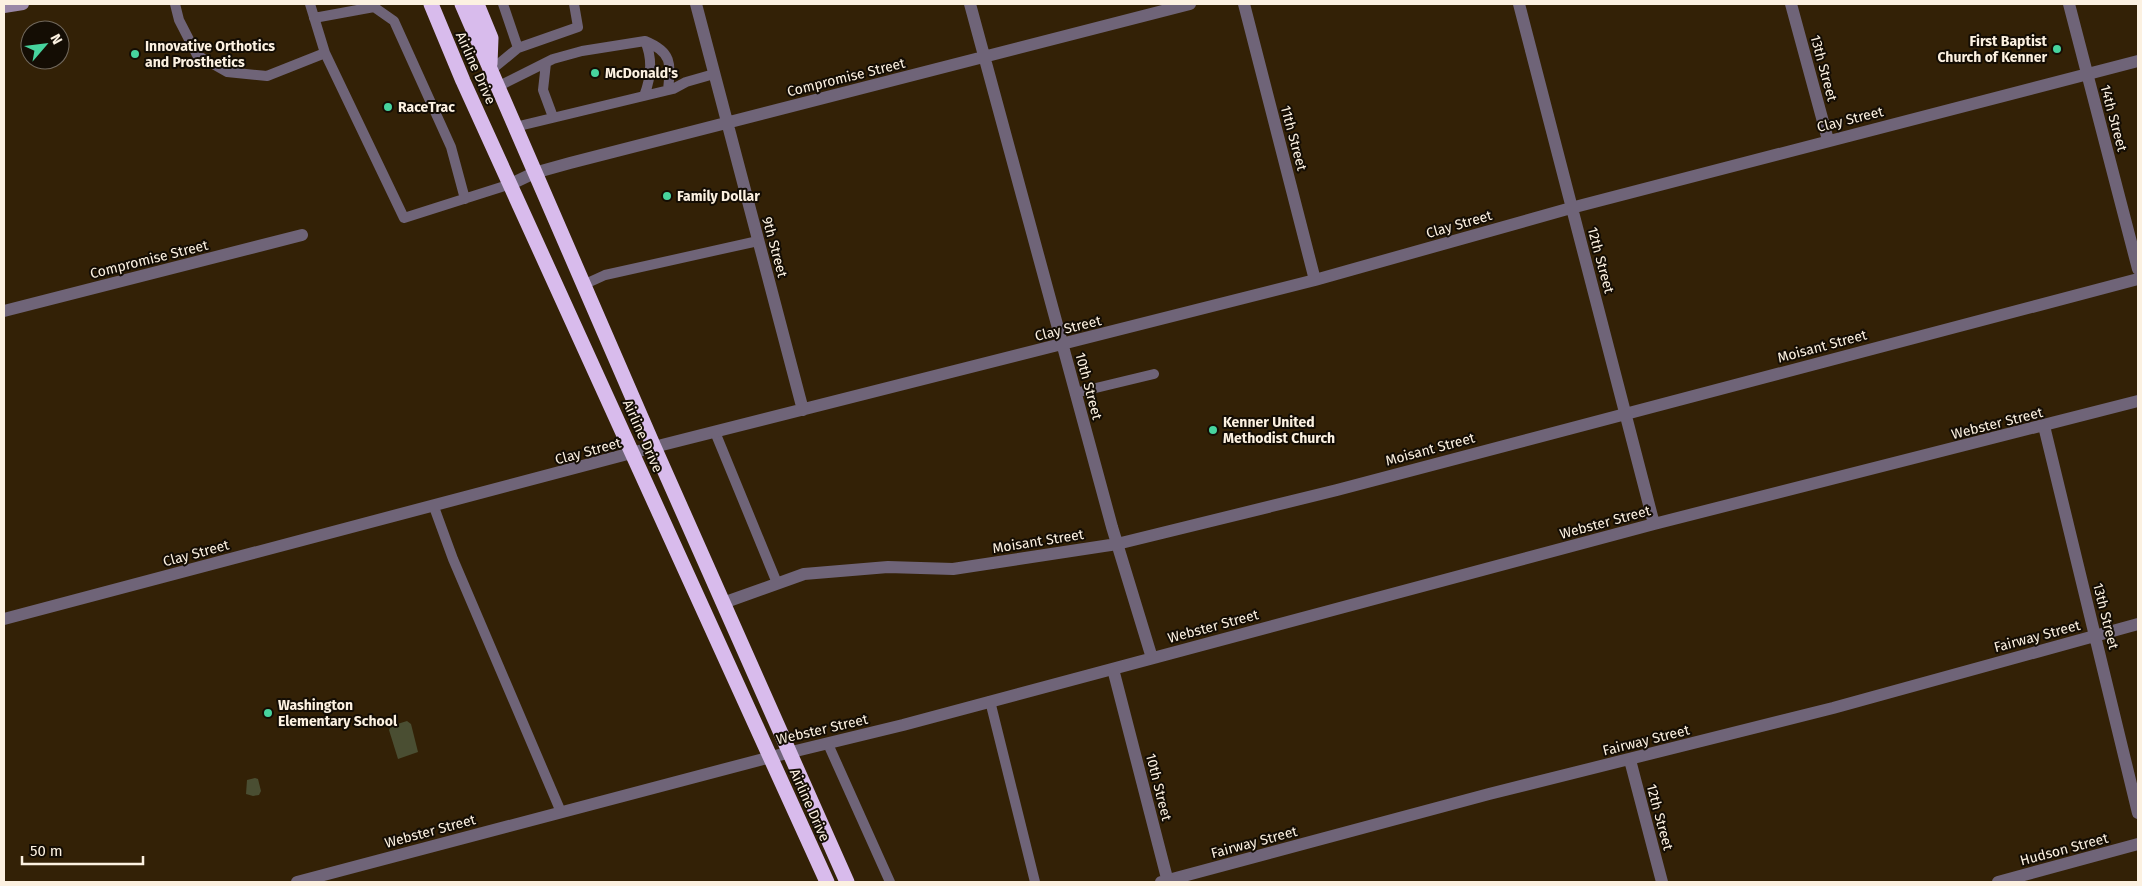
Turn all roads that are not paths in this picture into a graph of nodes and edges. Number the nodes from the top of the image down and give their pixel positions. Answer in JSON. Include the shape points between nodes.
{"nodes":[{"id":1,"x":22,"y":4,"type":"edge"},
{"id":2,"x":175,"y":4,"type":"edge"},
{"id":3,"x":310,"y":4,"type":"edge"},
{"id":4,"x":431,"y":4,"type":"edge"},
{"id":5,"x":474,"y":4,"type":"edge"},
{"id":6,"x":504,"y":4,"type":"edge"},
{"id":7,"x":574,"y":4,"type":"edge"},
{"id":8,"x":696,"y":4,"type":"edge"},
{"id":9,"x":970,"y":4,"type":"edge"},
{"id":10,"x":1190,"y":4,"type":"edge"},
{"id":11,"x":1244,"y":4,"type":"edge"},
{"id":12,"x":1518,"y":4,"type":"edge"},
{"id":13,"x":1791,"y":4,"type":"edge"},
{"id":14,"x":2069,"y":4,"type":"edge"},
{"id":15,"x":4,"y":8,"type":"edge"},
{"id":16,"x":314,"y":18,"type":"junction"},
{"id":17,"x":644,"y":41,"type":"junction"},
{"id":18,"x":518,"y":48,"type":"junction"},
{"id":19,"x":325,"y":53,"type":"junction"},
{"id":20,"x":984,"y":58,"type":"junction"},
{"id":21,"x":2138,"y":61,"type":"edge"},
{"id":22,"x":546,"y":63,"type":"junction"},
{"id":23,"x":490,"y":71,"type":"junction"},
{"id":24,"x":714,"y":74,"type":"junction"},
{"id":25,"x":2087,"y":74,"type":"junction"},
{"id":26,"x":498,"y":87,"type":"junction"},
{"id":27,"x":668,"y":90,"type":"junction"},
{"id":28,"x":644,"y":96,"type":"junction"},
{"id":29,"x":553,"y":117,"type":"junction"},
{"id":30,"x":727,"y":122,"type":"junction"},
{"id":31,"x":515,"y":127,"type":"junction"},
{"id":32,"x":1828,"y":140,"type":"junction"},
{"id":33,"x":534,"y":173,"type":"junction"},
{"id":34,"x":511,"y":184,"type":"junction"},
{"id":35,"x":464,"y":199,"type":"junction"},
{"id":36,"x":1571,"y":208,"type":"junction"},
{"id":37,"x":302,"y":235,"type":"dead end"},
{"id":38,"x":758,"y":241,"type":"junction"},
{"id":39,"x":2138,"y":269,"type":"edge"},
{"id":40,"x":2138,"y":279,"type":"edge"},
{"id":41,"x":1315,"y":280,"type":"junction"},
{"id":42,"x":583,"y":284,"type":"junction"},
{"id":43,"x":4,"y":311,"type":"edge"},
{"id":44,"x":1062,"y":345,"type":"junction"},
{"id":45,"x":1154,"y":374,"type":"dead end"},
{"id":46,"x":1075,"y":393,"type":"junction"},
{"id":47,"x":2138,"y":401,"type":"edge"},
{"id":48,"x":803,"y":410,"type":"junction"},
{"id":49,"x":1626,"y":413,"type":"junction"},
{"id":50,"x":2044,"y":426,"type":"junction"},
{"id":51,"x":715,"y":432,"type":"junction"},
{"id":52,"x":654,"y":448,"type":"junction"},
{"id":53,"x":634,"y":454,"type":"junction"},
{"id":54,"x":434,"y":507,"type":"junction"},
{"id":55,"x":1654,"y":524,"type":"junction"},
{"id":56,"x":1117,"y":544,"type":"junction"},
{"id":57,"x":777,"y":583,"type":"junction"},
{"id":58,"x":723,"y":604,"type":"junction"},
{"id":59,"x":4,"y":619,"type":"edge"},
{"id":60,"x":2138,"y":624,"type":"edge"},
{"id":61,"x":2095,"y":635,"type":"junction"},
{"id":62,"x":1152,"y":658,"type":"junction"},
{"id":63,"x":1113,"y":670,"type":"junction"},
{"id":64,"x":990,"y":701,"type":"junction"},
{"id":65,"x":828,"y":744,"type":"junction"},
{"id":66,"x":789,"y":752,"type":"junction"},
{"id":67,"x":771,"y":756,"type":"junction"},
{"id":68,"x":1630,"y":760,"type":"junction"},
{"id":69,"x":561,"y":812,"type":"junction"},
{"id":70,"x":2138,"y":813,"type":"edge"},
{"id":71,"x":2138,"y":844,"type":"edge"},
{"id":72,"x":297,"y":882,"type":"edge"},
{"id":73,"x":827,"y":882,"type":"edge"},
{"id":74,"x":847,"y":882,"type":"edge"},
{"id":75,"x":890,"y":882,"type":"edge"},
{"id":76,"x":1035,"y":882,"type":"edge"},
{"id":77,"x":1165,"y":882,"type":"edge"},
{"id":78,"x":1662,"y":882,"type":"edge"},
{"id":79,"x":1998,"y":882,"type":"edge"}],
"edges":[{"from":1,"to":15,"type":"main road"},
{"from":2,"to":19,"type":"lane","via":[[196,55],[227,72],[267,76]]},
{"from":3,"to":16,"type":"lane"},
{"from":4,"to":34,"type":"highway","name":"Airline Drive"},
{"from":5,"to":23,"type":"highway","via":[[491,38]]},
{"from":6,"to":18,"type":"lane"},
{"from":7,"to":18,"type":"lane","via":[[578,26]]},
{"from":8,"to":24,"type":"street","name":"9th Street"},
{"from":9,"to":20,"type":"street","name":"10th Street"},
{"from":10,"to":20,"type":"street","name":"Compromise Street"},
{"from":11,"to":41,"type":"street","name":"11th Street"},
{"from":12,"to":36,"type":"street","name":"12th Street"},
{"from":13,"to":32,"type":"street","name":"13th Street"},
{"from":14,"to":25,"type":"street","name":"14th Street"},
{"from":16,"to":19,"type":"lane"},
{"from":16,"to":35,"type":"lane","via":[[374,7],[394,21],[451,147]]},
{"from":17,"to":22,"type":"lane","via":[[582,51]]},
{"from":17,"to":27,"type":"lane","via":[[664,52],[669,61]]},
{"from":17,"to":28,"type":"lane","via":[[649,51],[650,82]]},
{"from":18,"to":23,"type":"lane"},
{"from":19,"to":35,"type":"lane","via":[[404,218]]},
{"from":20,"to":30,"type":"street","name":"Compromise Street"},
{"from":20,"to":44,"type":"street","name":"10th Street"},
{"from":21,"to":25,"type":"street","name":"Clay Street"},
{"from":22,"to":26,"type":"lane"},
{"from":22,"to":29,"type":"lane","via":[[543,90]]},
{"from":23,"to":26,"type":"highway","name":"Airline Drive"},
{"from":24,"to":27,"type":"lane"},
{"from":24,"to":30,"type":"street","name":"9th Street"},
{"from":25,"to":32,"type":"street","name":"Clay Street"},
{"from":25,"to":39,"type":"street","name":"14th Street"},
{"from":26,"to":31,"type":"highway","name":"Airline Drive"},
{"from":27,"to":28,"type":"lane"},
{"from":28,"to":29,"type":"lane"},
{"from":29,"to":31,"type":"lane"},
{"from":30,"to":33,"type":"street","name":"Compromise Street"},
{"from":30,"to":38,"type":"street","name":"9th Street"},
{"from":31,"to":33,"type":"highway","name":"Airline Drive"},
{"from":32,"to":36,"type":"street","name":"Clay Street"},
{"from":33,"to":34,"type":"street","name":"Compromise Street"},
{"from":33,"to":42,"type":"highway","name":"Airline Drive"},
{"from":34,"to":35,"type":"lane"},
{"from":34,"to":53,"type":"highway","name":"Airline Drive"},
{"from":36,"to":41,"type":"street","name":"Clay Street"},
{"from":36,"to":49,"type":"street","name":"12th Street"},
{"from":37,"to":43,"type":"street","name":"Compromise Street"},
{"from":38,"to":42,"type":"lane","via":[[605,275]]},
{"from":38,"to":48,"type":"street","name":"9th Street"},
{"from":40,"to":49,"type":"street","name":"Moisant Street"},
{"from":41,"to":44,"type":"street","name":"Clay Street"},
{"from":42,"to":52,"type":"highway","name":"Airline Drive"},
{"from":44,"to":46,"type":"street","name":"10th Street"},
{"from":44,"to":48,"type":"street","name":"Clay Street"},
{"from":45,"to":46,"type":"lane"},
{"from":46,"to":56,"type":"street","name":"10th Street"},
{"from":47,"to":50,"type":"street","name":"Webster Street"},
{"from":48,"to":51,"type":"street","name":"Clay Street"},
{"from":49,"to":55,"type":"street","name":"12th Street"},
{"from":49,"to":56,"type":"street","name":"Moisant Street","via":[[1337,490]]},
{"from":50,"to":55,"type":"street","name":"Webster Street"},
{"from":50,"to":61,"type":"street","name":"13th Street"},
{"from":51,"to":52,"type":"street","name":"Clay Street"},
{"from":51,"to":57,"type":"lane"},
{"from":52,"to":53,"type":"street","name":"Clay Street"},
{"from":52,"to":58,"type":"highway","name":"Airline Drive"},
{"from":53,"to":54,"type":"street","name":"Clay Street"},
{"from":53,"to":67,"type":"highway","name":"Airline Drive"},
{"from":54,"to":59,"type":"street","name":"Clay Street"},
{"from":54,"to":69,"type":"lane"},
{"from":55,"to":62,"type":"street","name":"Webster Street"},
{"from":56,"to":57,"type":"street","name":"Moisant Street","via":[[953,569],[888,567],[804,574]]},
{"from":56,"to":62,"type":"street","name":"10th Street"},
{"from":57,"to":58,"type":"street","name":"Moisant Street"},
{"from":58,"to":66,"type":"highway","name":"Airline Drive"},
{"from":60,"to":61,"type":"street","name":"Fairway Street"},
{"from":61,"to":68,"type":"street","name":"Fairway Street"},
{"from":61,"to":70,"type":"street","name":"13th Street"},
{"from":62,"to":63,"type":"street","name":"Webster Street"},
{"from":63,"to":64,"type":"street","name":"Webster Street"},
{"from":63,"to":77,"type":"street","name":"10th Street"},
{"from":64,"to":65,"type":"street","name":"Webster Street"},
{"from":64,"to":76,"type":"lane"},
{"from":65,"to":66,"type":"street","name":"Webster Street"},
{"from":65,"to":75,"type":"lane"},
{"from":66,"to":67,"type":"street","name":"Webster Street"},
{"from":66,"to":74,"type":"highway","name":"Airline Drive"},
{"from":67,"to":69,"type":"street","name":"Webster Street"},
{"from":67,"to":73,"type":"highway","name":"Airline Drive"},
{"from":68,"to":77,"type":"street","name":"Fairway Street"},
{"from":68,"to":78,"type":"street","name":"12th Street"},
{"from":69,"to":72,"type":"street","name":"Webster Street"},
{"from":71,"to":79,"type":"street","name":"Hudson Street"}]}
